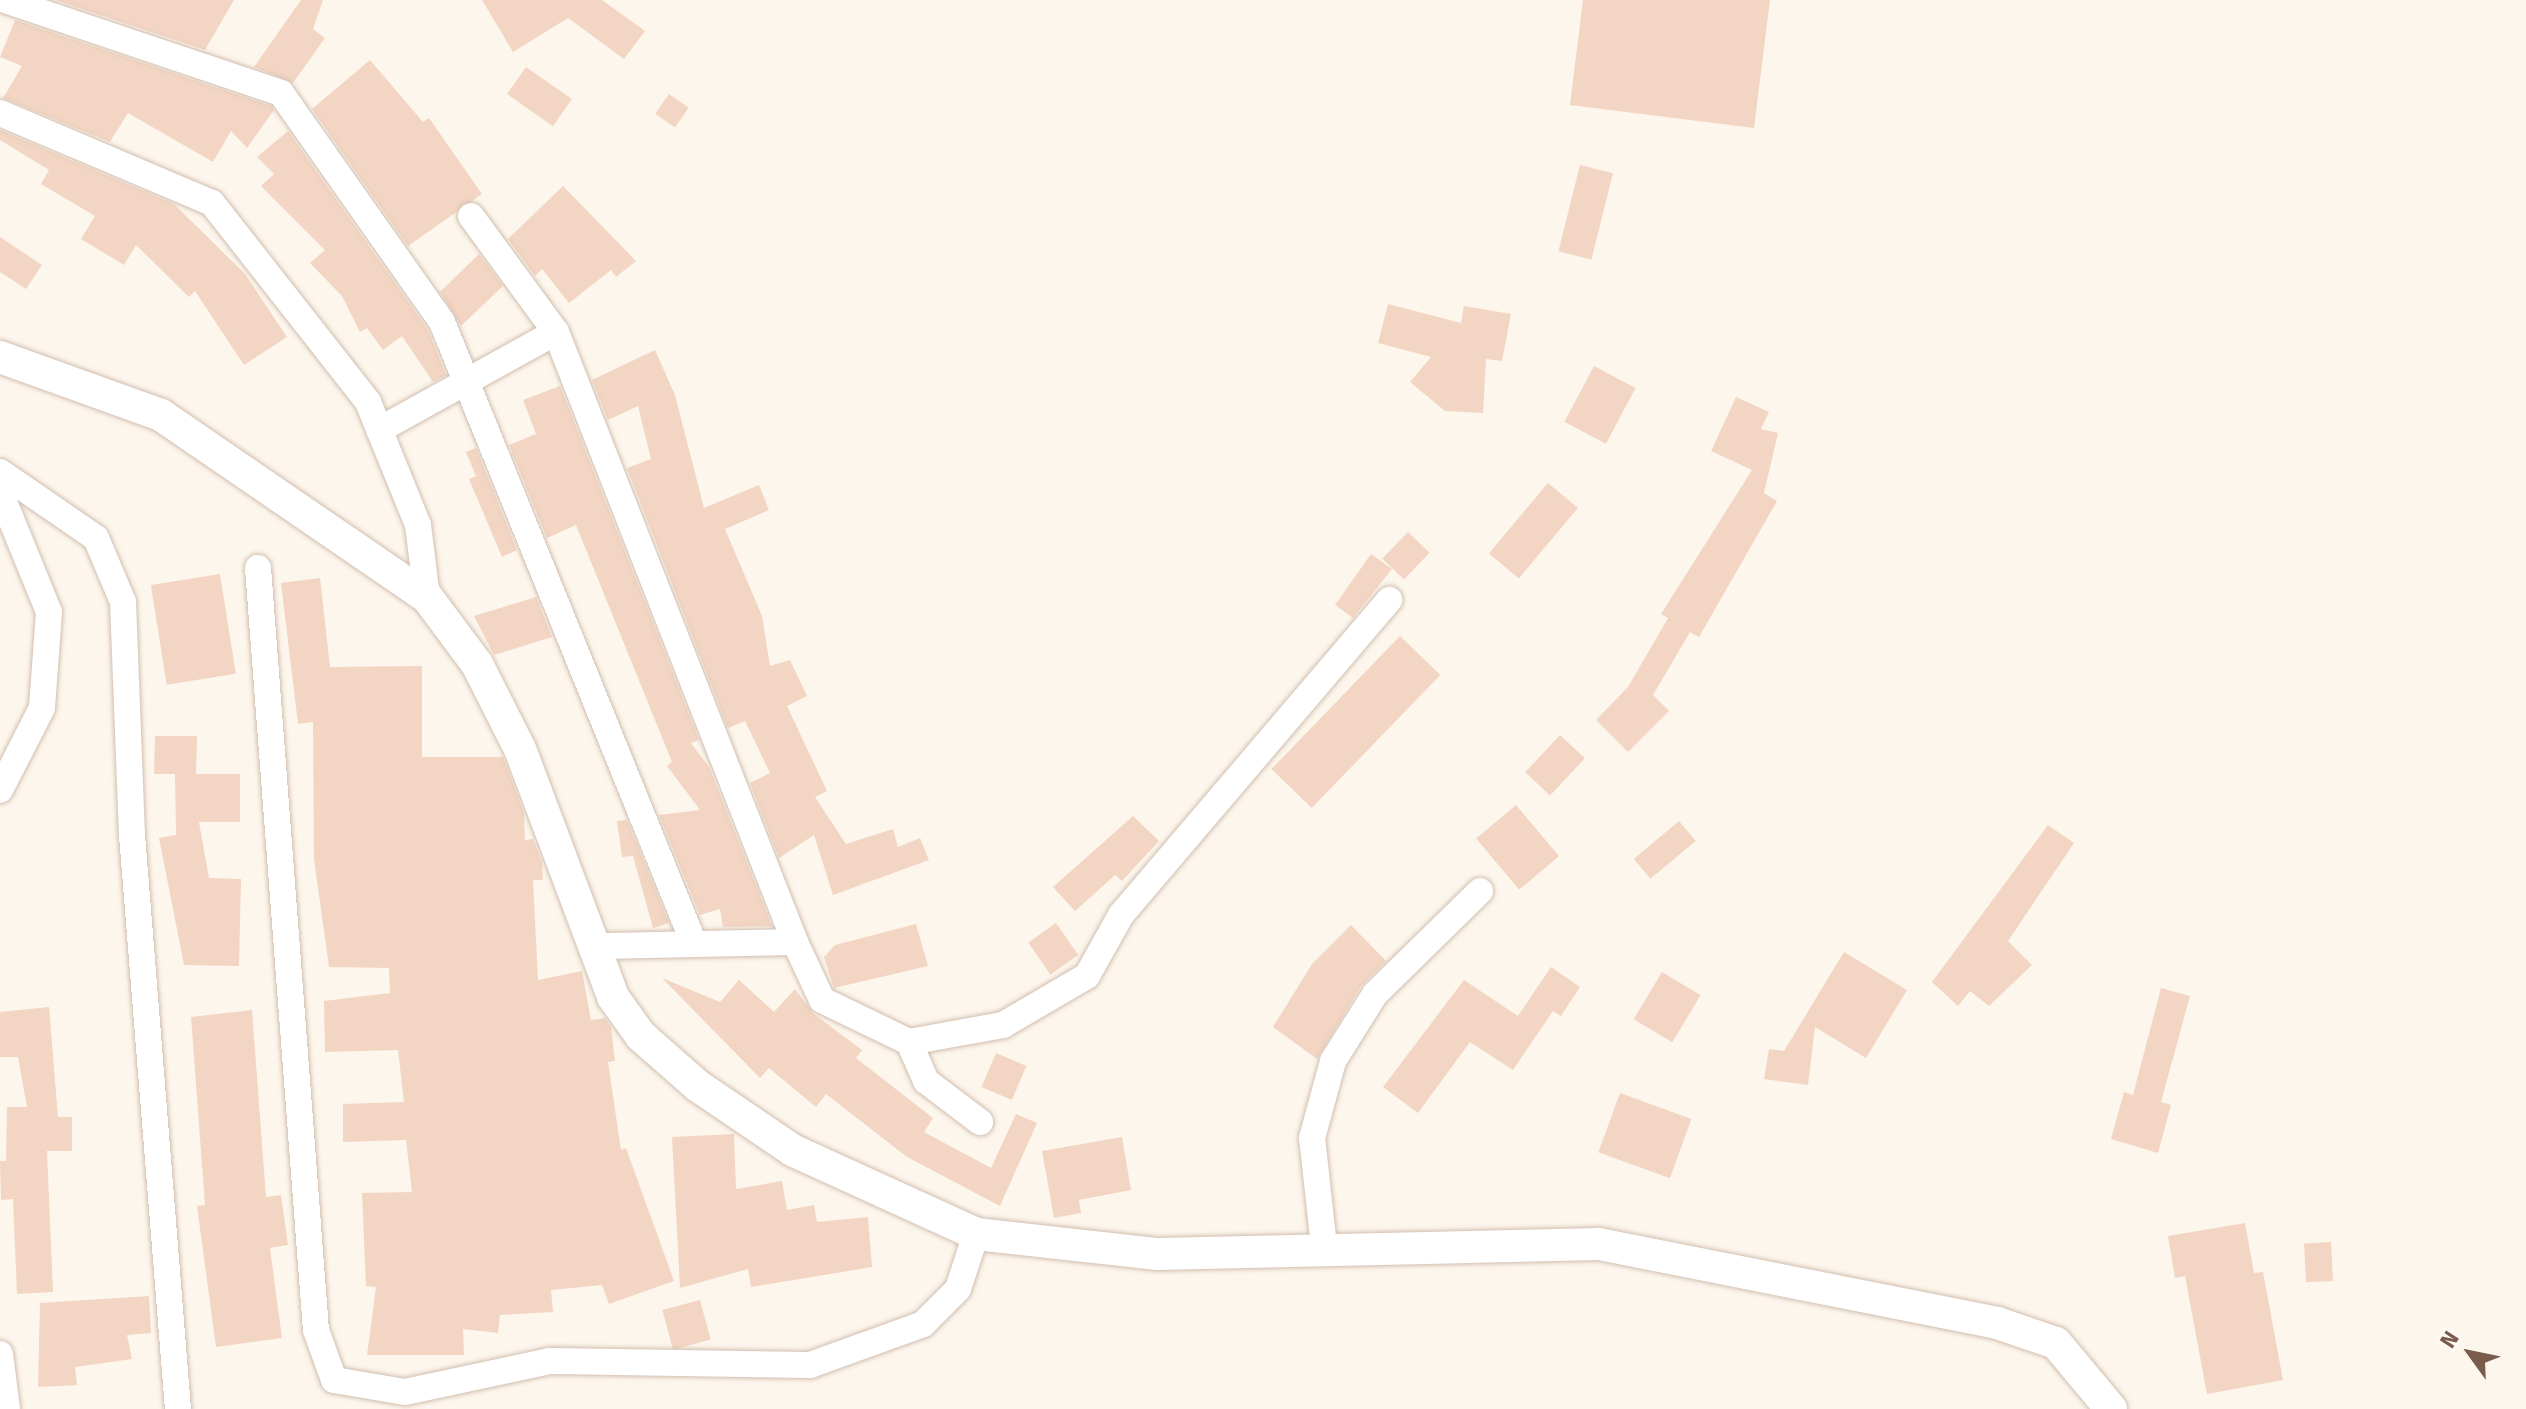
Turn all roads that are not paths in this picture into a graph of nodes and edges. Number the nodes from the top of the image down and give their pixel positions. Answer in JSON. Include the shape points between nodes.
{"nodes":[{"id":1,"x":5,"y":0,"type":"edge"},
{"id":2,"x":0,"y":113,"type":"edge"},
{"id":3,"x":471,"y":216,"type":"dead end"},
{"id":4,"x":556,"y":332,"type":"junction"},
{"id":5,"x":0,"y":357,"type":"edge"},
{"id":6,"x":469,"y":380,"type":"junction"},
{"id":7,"x":379,"y":430,"type":"junction"},
{"id":8,"x":0,"y":472,"type":"edge"},
{"id":9,"x":0,"y":492,"type":"edge"},
{"id":10,"x":258,"y":568,"type":"dead end"},
{"id":11,"x":427,"y":597,"type":"junction"},
{"id":12,"x":1389,"y":600,"type":"dead end"},
{"id":13,"x":0,"y":790,"type":"edge"},
{"id":14,"x":1480,"y":891,"type":"dead end"},
{"id":15,"x":693,"y":941,"type":"junction"},
{"id":16,"x":795,"y":942,"type":"junction"},
{"id":17,"x":598,"y":946,"type":"junction"},
{"id":18,"x":909,"y":1042,"type":"junction"},
{"id":19,"x":980,"y":1122,"type":"dead end"},
{"id":20,"x":976,"y":1234,"type":"junction"},
{"id":21,"x":1324,"y":1246,"type":"junction"},
{"id":22,"x":0,"y":1354,"type":"edge"},
{"id":23,"x":7,"y":1409,"type":"edge"},
{"id":24,"x":178,"y":1409,"type":"edge"},
{"id":25,"x":2111,"y":1409,"type":"edge"}],
"edges":[{"from":1,"to":6,"type":"street","via":[[281,93],[442,322]]},
{"from":2,"to":7,"type":"street","via":[[212,203],[368,402]]},
{"from":3,"to":4,"type":"street"},
{"from":4,"to":6,"type":"street"},
{"from":4,"to":16,"type":"street"},
{"from":5,"to":11,"type":"street","via":[[161,415]]},
{"from":6,"to":7,"type":"street"},
{"from":6,"to":15,"type":"street"},
{"from":7,"to":11,"type":"street","via":[[418,525]]},
{"from":8,"to":24,"type":"street","via":[[96,538],[123,602],[132,835]]},
{"from":9,"to":13,"type":"street","via":[[49,612],[42,708]]},
{"from":10,"to":20,"type":"street","via":[[316,1330],[334,1380],[405,1392],[549,1361],[810,1365],[923,1324],[958,1289]]},
{"from":11,"to":17,"type":"street","via":[[477,664],[520,749]]},
{"from":12,"to":18,"type":"street","via":[[1131,903],[1087,976],[1003,1025]]},
{"from":14,"to":21,"type":"street","via":[[1375,994],[1333,1061],[1312,1138]]},
{"from":15,"to":16,"type":"street"},
{"from":15,"to":17,"type":"street"},
{"from":16,"to":18,"type":"street","via":[[822,1000]]},
{"from":17,"to":20,"type":"street","via":[[613,997],[641,1036],[698,1086],[792,1150]]},
{"from":18,"to":19,"type":"street","via":[[926,1081]]},
{"from":20,"to":21,"type":"street","via":[[1158,1254]]},
{"from":21,"to":25,"type":"street","via":[[1599,1244],[1997,1323],[2056,1343]]},
{"from":22,"to":23,"type":"street"}]}
